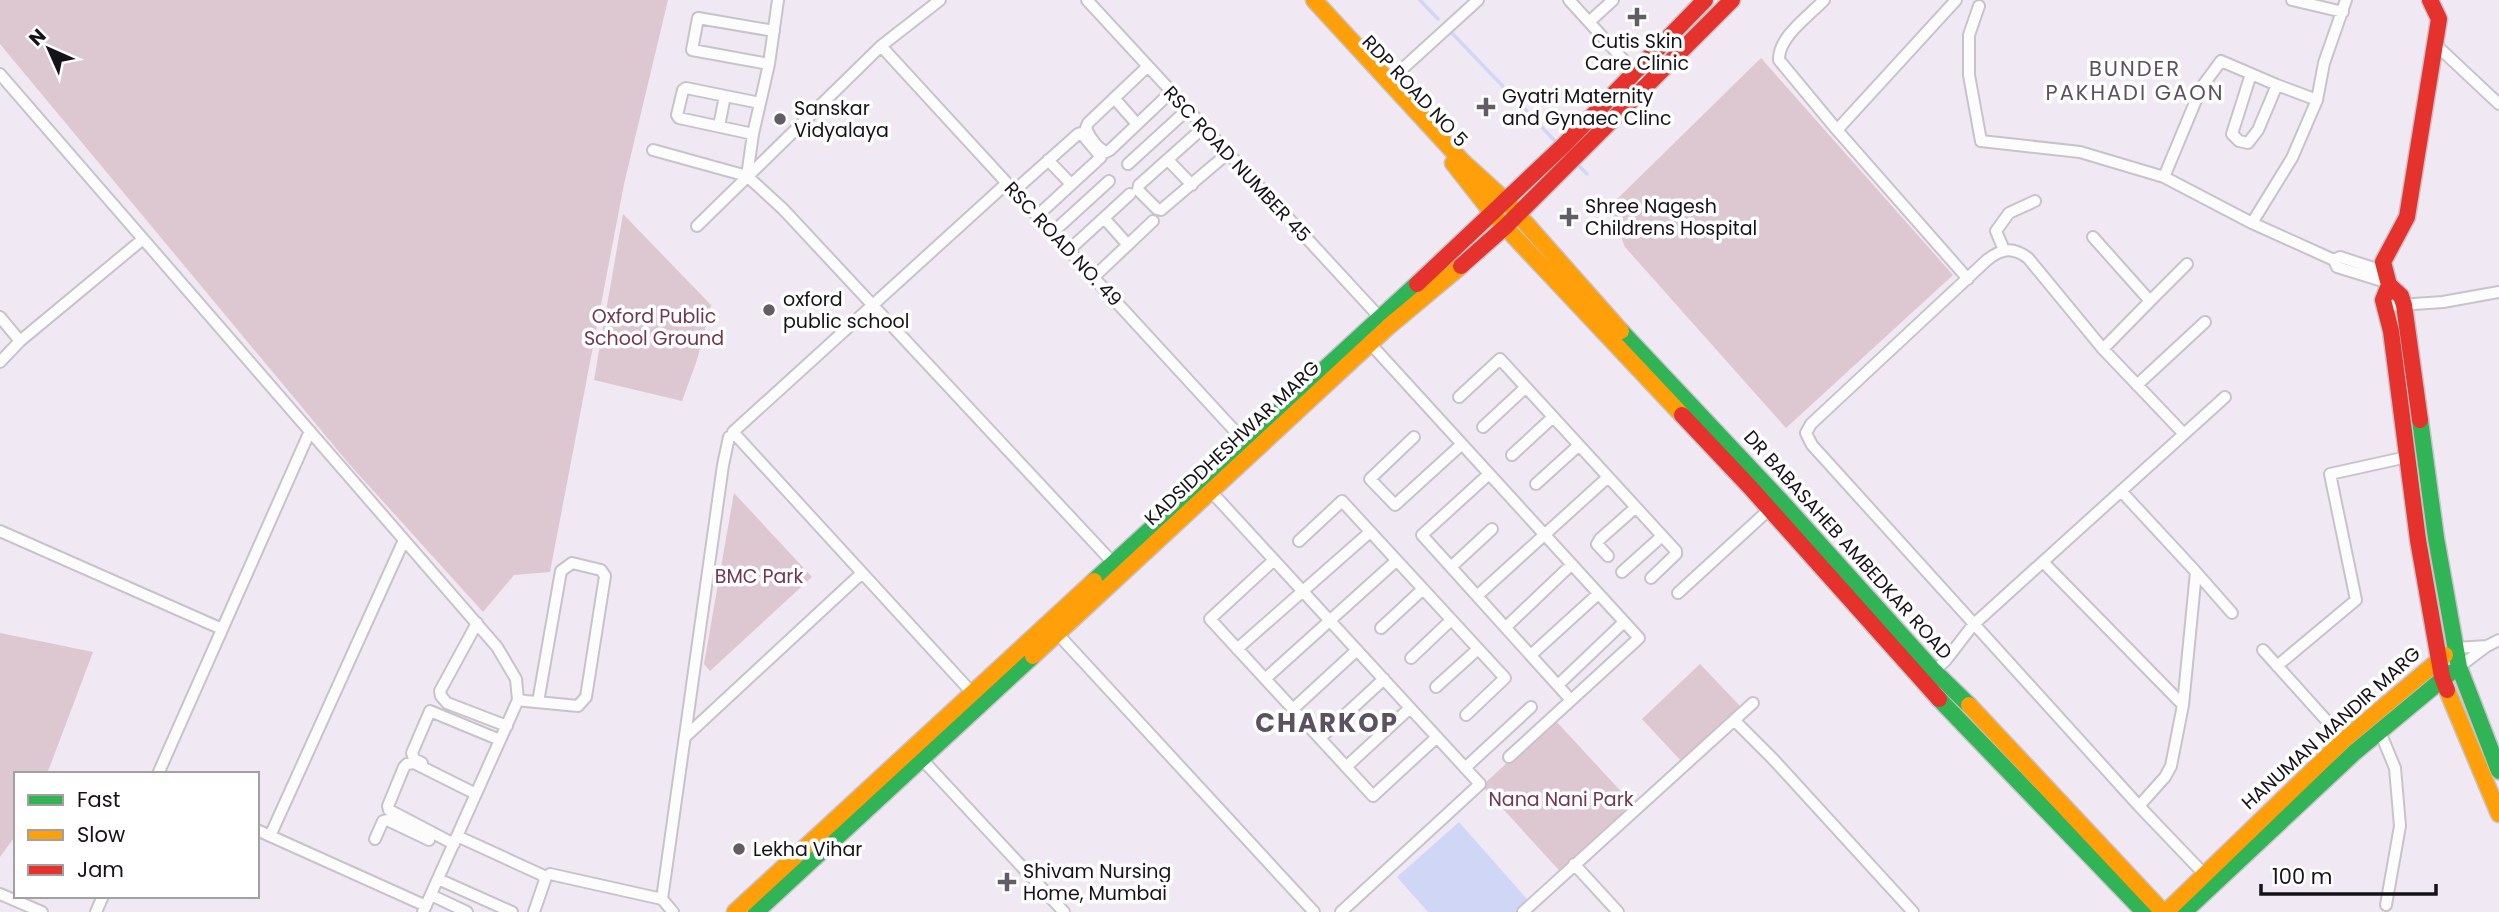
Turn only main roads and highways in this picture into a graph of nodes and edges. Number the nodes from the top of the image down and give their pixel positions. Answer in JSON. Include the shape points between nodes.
{"nodes":[{"id":1,"x":1302,"y":0,"type":"edge"},
{"id":2,"x":1314,"y":0,"type":"edge"},
{"id":3,"x":1705,"y":0,"type":"edge"},
{"id":4,"x":1732,"y":0,"type":"edge"},
{"id":5,"x":2430,"y":0,"type":"edge"},
{"id":6,"x":1506,"y":201,"type":"junction"},
{"id":7,"x":1493,"y":214,"type":"junction"},
{"id":8,"x":1517,"y":214,"type":"junction"},
{"id":9,"x":1505,"y":227,"type":"junction"},
{"id":10,"x":1561,"y":274,"type":"junction"},
{"id":11,"x":2388,"y":280,"type":"junction"},
{"id":12,"x":1384,"y":323,"type":"junction"},
{"id":13,"x":1366,"y":339,"type":"junction"},
{"id":14,"x":1206,"y":486,"type":"junction"},
{"id":15,"x":2456,"y":648,"type":"junction"},
{"id":16,"x":2439,"y":658,"type":"junction"},
{"id":17,"x":2459,"y":667,"type":"junction"},
{"id":18,"x":2441,"y":677,"type":"junction"},
{"id":19,"x":2397,"y":694,"type":"junction"},
{"id":20,"x":2407,"y":708,"type":"junction"},
{"id":21,"x":1993,"y":741,"type":"junction"},
{"id":22,"x":917,"y":754,"type":"junction"},
{"id":23,"x":2499,"y":771,"type":"edge"},
{"id":24,"x":2499,"y":814,"type":"edge"},
{"id":25,"x":735,"y":912,"type":"edge"},
{"id":26,"x":756,"y":912,"type":"edge"},
{"id":27,"x":2144,"y":912,"type":"edge"},
{"id":28,"x":2165,"y":912,"type":"edge"},
{"id":29,"x":2184,"y":912,"type":"edge"}],
"edges":[{"from":1,"to":7,"type":"main road","name":"RDP ROAD NO 5","via":[[1456,167]]},
{"from":2,"to":6,"type":"main road","name":"RDP ROAD NO 5","via":[[1462,161]]},
{"from":3,"to":6,"type":"main road","name":"KADSIDDHESHWAR MARG"},
{"from":4,"to":8,"type":"main road","name":"KADSIDDHESHWAR MARG"},
{"from":5,"to":11,"type":"main road","via":[[2439,19],[2407,217],[2383,262]]},
{"from":6,"to":7,"type":"main road","name":"KADSIDDHESHWAR MARG"},
{"from":6,"to":8,"type":"main road","name":"DR BABASAHEB AMBEDKAR ROAD"},
{"from":7,"to":9,"type":"main road","name":"DR BABASAHEB AMBEDKAR ROAD"},
{"from":7,"to":12,"type":"main road","name":"KADSIDDHESHWAR MARG"},
{"from":8,"to":9,"type":"main road","name":"KADSIDDHESHWAR MARG"},
{"from":8,"to":10,"type":"main road","name":"DR BABASAHEB AMBEDKAR ROAD"},
{"from":9,"to":10,"type":"main road","name":"DR BABASAHEB AMBEDKAR ROAD"},
{"from":9,"to":12,"type":"main road","name":"KADSIDDHESHWAR MARG","via":[[1454,273]]},
{"from":10,"to":21,"type":"main road","name":"DR BABASAHEB AMBEDKAR ROAD","via":[[1929,677]]},
{"from":11,"to":15,"type":"main road","via":[[2404,305]]},
{"from":11,"to":16,"type":"main road","via":[[2384,300],[2417,540]]},
{"from":12,"to":13,"type":"main road","name":"KADSIDDHESHWAR MARG"},
{"from":13,"to":14,"type":"main road","name":"KADSIDDHESHWAR MARG"},
{"from":13,"to":14,"type":"main road","name":"KADSIDDHESHWAR MARG","via":[[1245,442]]},
{"from":14,"to":22,"type":"main road","name":"KADSIDDHESHWAR MARG"},
{"from":15,"to":16,"type":"main road","name":"HANUMAN MANDIR MARG"},
{"from":15,"to":17,"type":"main road"},
{"from":16,"to":18,"type":"main road"},
{"from":16,"to":19,"type":"main road","name":"HANUMAN MANDIR MARG"},
{"from":17,"to":18,"type":"main road","name":"HANUMAN MANDIR MARG"},
{"from":17,"to":23,"type":"main road"},
{"from":18,"to":20,"type":"main road","name":"HANUMAN MANDIR MARG"},
{"from":18,"to":24,"type":"main road"},
{"from":19,"to":20,"type":"main road"},
{"from":19,"to":28,"type":"main road","name":"HANUMAN MANDIR MARG"},
{"from":20,"to":29,"type":"main road","name":"HANUMAN MANDIR MARG"},
{"from":21,"to":27,"type":"main road","name":"DR BABASAHEB AMBEDKAR ROAD","via":[[2026,790]]},
{"from":21,"to":28,"type":"main road","name":"DR BABASAHEB AMBEDKAR ROAD"},
{"from":22,"to":25,"type":"main road","name":"KADSIDDHESHWAR MARG"},
{"from":22,"to":26,"type":"main road","name":"KADSIDDHESHWAR MARG"}]}
